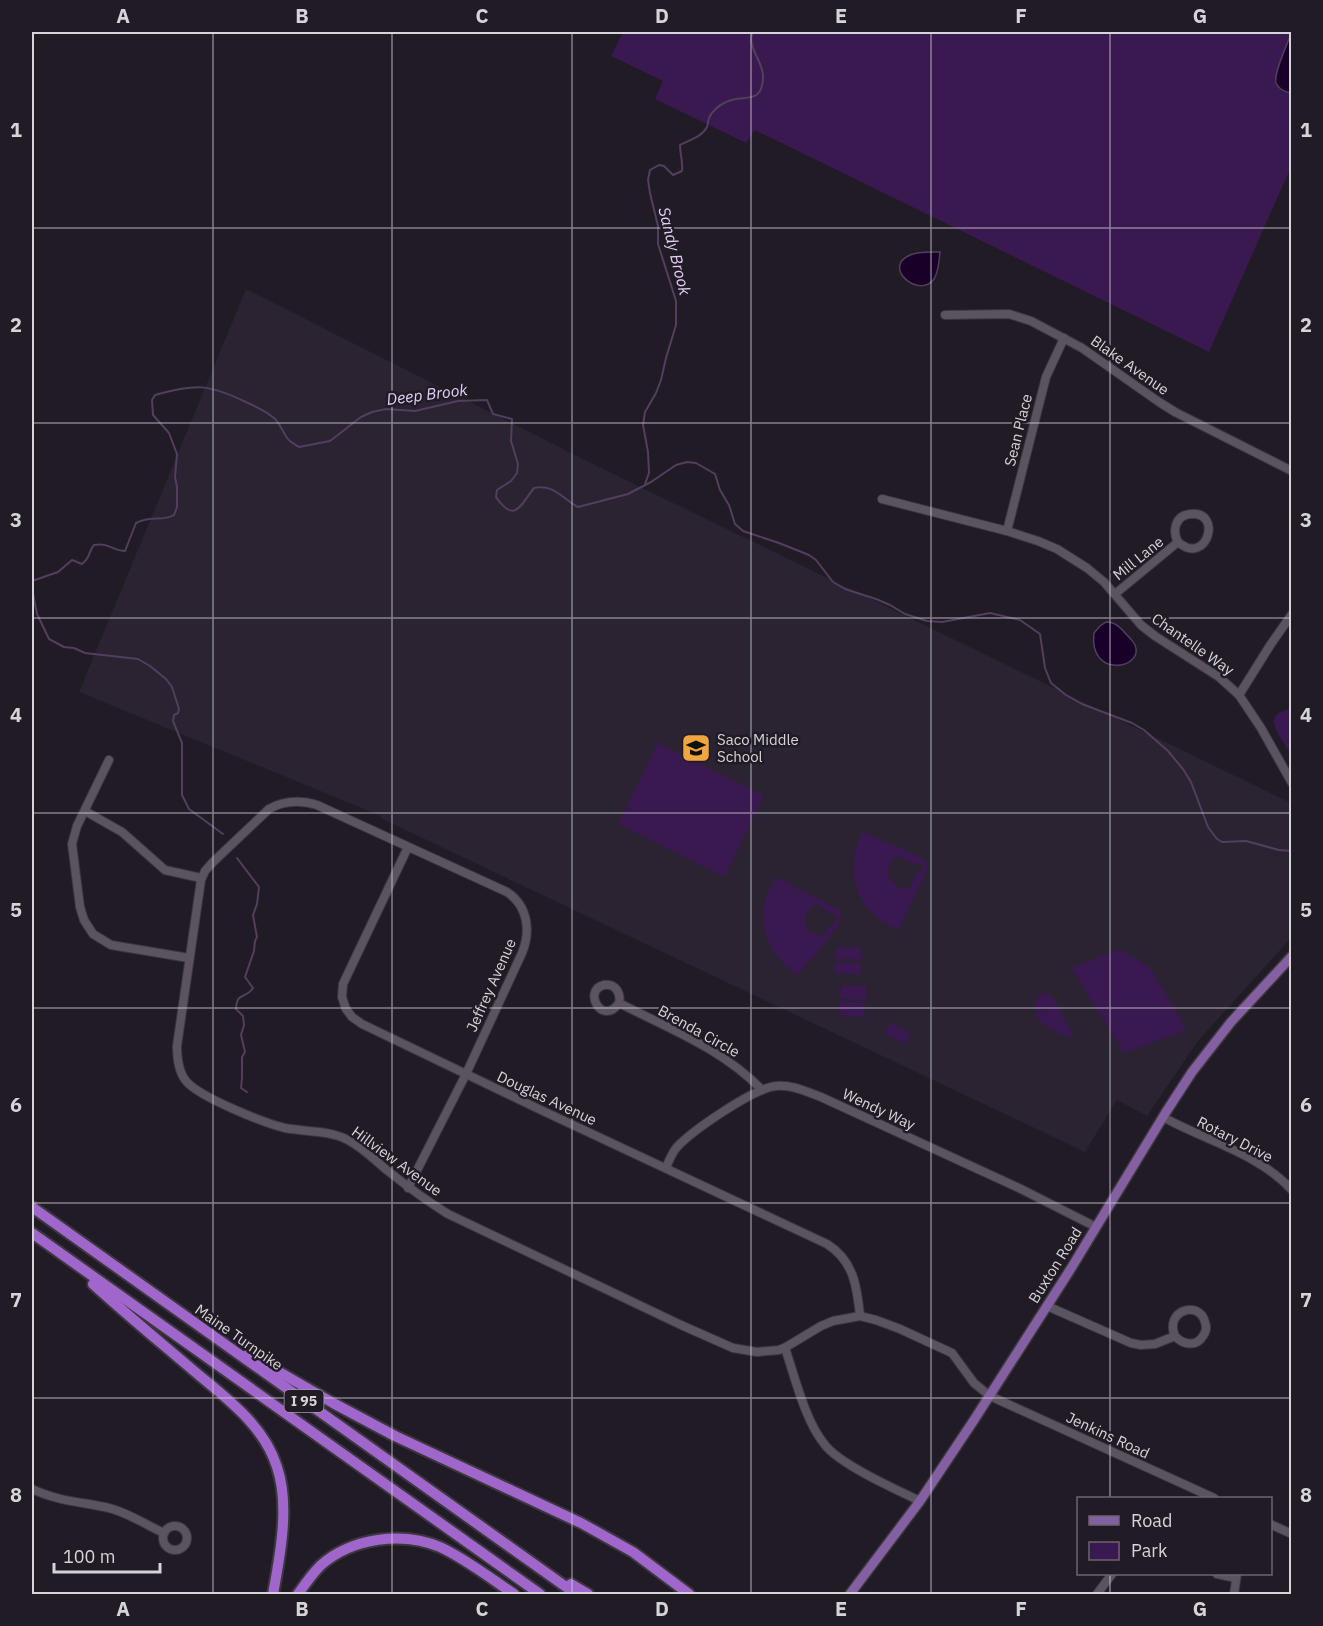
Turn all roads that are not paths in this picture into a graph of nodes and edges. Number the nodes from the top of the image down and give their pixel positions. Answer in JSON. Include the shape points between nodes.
{"nodes":[{"id":1,"x":945,"y":315,"type":"dead end"},
{"id":2,"x":1064,"y":338,"type":"junction"},
{"id":3,"x":1292,"y":471,"type":"edge"},
{"id":4,"x":882,"y":499,"type":"dead end"},
{"id":5,"x":1007,"y":531,"type":"junction"},
{"id":6,"x":1178,"y":542,"type":"junction"},
{"id":7,"x":1115,"y":594,"type":"junction"},
{"id":8,"x":1292,"y":614,"type":"edge"},
{"id":9,"x":1239,"y":695,"type":"junction"},
{"id":10,"x":109,"y":760,"type":"dead end"},
{"id":11,"x":1292,"y":783,"type":"edge"},
{"id":12,"x":85,"y":811,"type":"junction"},
{"id":13,"x":408,"y":847,"type":"junction"},
{"id":14,"x":201,"y":878,"type":"junction"},
{"id":15,"x":1292,"y":956,"type":"edge"},
{"id":16,"x":189,"y":958,"type":"junction"},
{"id":17,"x":619,"y":1003,"type":"dead end"},
{"id":18,"x":466,"y":1074,"type":"junction"},
{"id":19,"x":762,"y":1090,"type":"junction"},
{"id":20,"x":1163,"y":1117,"type":"junction"},
{"id":21,"x":666,"y":1168,"type":"junction"},
{"id":22,"x":408,"y":1188,"type":"junction"},
{"id":23,"x":1292,"y":1190,"type":"edge"},
{"id":24,"x":32,"y":1208,"type":"edge"},
{"id":25,"x":1096,"y":1227,"type":"junction"},
{"id":26,"x":32,"y":1233,"type":"edge"},
{"id":27,"x":55,"y":1250,"type":"junction"},
{"id":28,"x":1047,"y":1306,"type":"junction"},
{"id":29,"x":185,"y":1316,"type":"junction"},
{"id":30,"x":860,"y":1317,"type":"junction"},
{"id":31,"x":1175,"y":1336,"type":"junction"},
{"id":32,"x":785,"y":1348,"type":"junction"},
{"id":33,"x":990,"y":1396,"type":"junction"},
{"id":34,"x":32,"y":1489,"type":"edge"},
{"id":35,"x":1212,"y":1497,"type":"edge"},
{"id":36,"x":920,"y":1501,"type":"junction"},
{"id":37,"x":1272,"y":1525,"type":"edge"},
{"id":38,"x":164,"y":1533,"type":"dead end"},
{"id":39,"x":1292,"y":1534,"type":"edge"},
{"id":40,"x":515,"y":1551,"type":"junction"},
{"id":41,"x":1111,"y":1575,"type":"edge"},
{"id":42,"x":1237,"y":1576,"type":"edge"},
{"id":43,"x":273,"y":1594,"type":"edge"},
{"id":44,"x":298,"y":1594,"type":"edge"},
{"id":45,"x":514,"y":1594,"type":"edge"},
{"id":46,"x":540,"y":1594,"type":"edge"},
{"id":47,"x":576,"y":1594,"type":"edge"},
{"id":48,"x":588,"y":1594,"type":"edge"},
{"id":49,"x":689,"y":1594,"type":"edge"},
{"id":50,"x":850,"y":1594,"type":"edge"},
{"id":51,"x":1097,"y":1594,"type":"edge"},
{"id":52,"x":1234,"y":1594,"type":"edge"}],
"edges":[{"from":1,"to":2,"type":"street","name":"Blake Avenue","via":[[1009,314]]},
{"from":2,"to":3,"type":"street","name":"Blake Avenue","via":[[1175,412]]},
{"from":2,"to":5,"type":"street","name":"Sean Place","via":[[1046,376]]},
{"from":4,"to":5,"type":"street","name":"Chantelle Way"},
{"from":5,"to":7,"type":"street","name":"Chantelle Way","via":[[1066,554]]},
{"from":6,"to":6,"type":"street","name":"Mill Lane","via":[[1188,548],[1203,544],[1209,535],[1204,519],[1194,514],[1183,516],[1175,525]]},
{"from":6,"to":7,"type":"street","name":"Mill Lane"},
{"from":7,"to":9,"type":"street","name":"Chantelle Way","via":[[1155,636],[1219,676]]},
{"from":8,"to":9,"type":"street"},
{"from":9,"to":11,"type":"street","name":"Chantelle Way"},
{"from":10,"to":12,"type":"street"},
{"from":12,"to":14,"type":"street","via":[[122,832],[165,870]]},
{"from":12,"to":16,"type":"street","via":[[72,844],[80,907],[88,926],[99,939],[111,945]]},
{"from":13,"to":14,"type":"street","via":[[317,805],[291,801],[269,810]]},
{"from":13,"to":18,"type":"street","name":"Jeffrey Avenue","via":[[507,892],[526,917],[524,948]]},
{"from":13,"to":18,"type":"street","name":"Douglas Avenue","via":[[344,980],[343,1002],[349,1014],[362,1024]]},
{"from":14,"to":16,"type":"street","name":"Hillview Avenue"},
{"from":15,"to":20,"type":"main road","name":"Buxton Road","via":[[1205,1054]]},
{"from":16,"to":22,"type":"street","name":"Hillview Avenue","via":[[177,1054],[188,1083],[211,1098],[274,1125],[332,1134],[350,1141]]},
{"from":17,"to":19,"type":"street","name":"Brenda Circle","via":[[714,1052]]},
{"from":18,"to":21,"type":"street","name":"Douglas Avenue"},
{"from":18,"to":22,"type":"street","name":"Jeffrey Avenue"},
{"from":19,"to":21,"type":"street","name":"Wendy Way","via":[[685,1140]]},
{"from":19,"to":25,"type":"street","name":"Wendy Way","via":[[789,1086],[821,1097]]},
{"from":20,"to":23,"type":"street","name":"Rotary Drive","via":[[1265,1167]]},
{"from":20,"to":25,"type":"main road","name":"Buxton Road"},
{"from":21,"to":30,"type":"street","name":"Douglas Avenue","via":[[832,1248],[850,1268]]},
{"from":22,"to":32,"type":"street","name":"Hillview Avenue","via":[[448,1214],[716,1341],[753,1351]]},
{"from":24,"to":29,"type":"highway","name":"Maine Turnpike","number":"I 95"},
{"from":25,"to":28,"type":"main road","name":"Buxton Road"},
{"from":26,"to":27,"type":"highway","number":"I 95"},
{"from":27,"to":43,"type":"highway","via":[[233,1404],[263,1438],[277,1467],[282,1494],[282,1533]]},
{"from":27,"to":46,"type":"highway","number":"I 95"},
{"from":28,"to":31,"type":"street","via":[[1131,1343],[1155,1344]]},
{"from":28,"to":33,"type":"main road","name":"Buxton Road"},
{"from":29,"to":40,"type":"highway","name":"Maine Turnpike","number":"I 95"},
{"from":29,"to":49,"type":"highway","via":[[357,1416],[581,1523],[633,1552]]},
{"from":30,"to":32,"type":"street","name":"Hillview Avenue","via":[[821,1326]]},
{"from":30,"to":33,"type":"street","name":"Hillview Avenue","via":[[887,1323],[952,1353],[974,1383]]},
{"from":31,"to":31,"type":"street","via":[[1184,1343],[1195,1343],[1204,1336],[1204,1319],[1191,1310],[1181,1312],[1173,1320]]},
{"from":32,"to":36,"type":"street","via":[[807,1412],[826,1446],[838,1457]]},
{"from":33,"to":35,"type":"street","name":"Jenkins Road"},
{"from":33,"to":36,"type":"main road","name":"Buxton Road"},
{"from":34,"to":38,"type":"street","via":[[55,1499],[111,1509]]},
{"from":36,"to":50,"type":"main road","name":"Buxton Road"},
{"from":37,"to":39,"type":"street"},
{"from":40,"to":47,"type":"highway","name":"Maine Turnpike","number":"I 95"},
{"from":40,"to":48,"type":"highway"},
{"from":41,"to":51,"type":"street"},
{"from":42,"to":52,"type":"street"},
{"from":44,"to":45,"type":"highway","via":[[321,1566],[337,1554],[358,1544],[394,1538],[440,1548]]}]}
